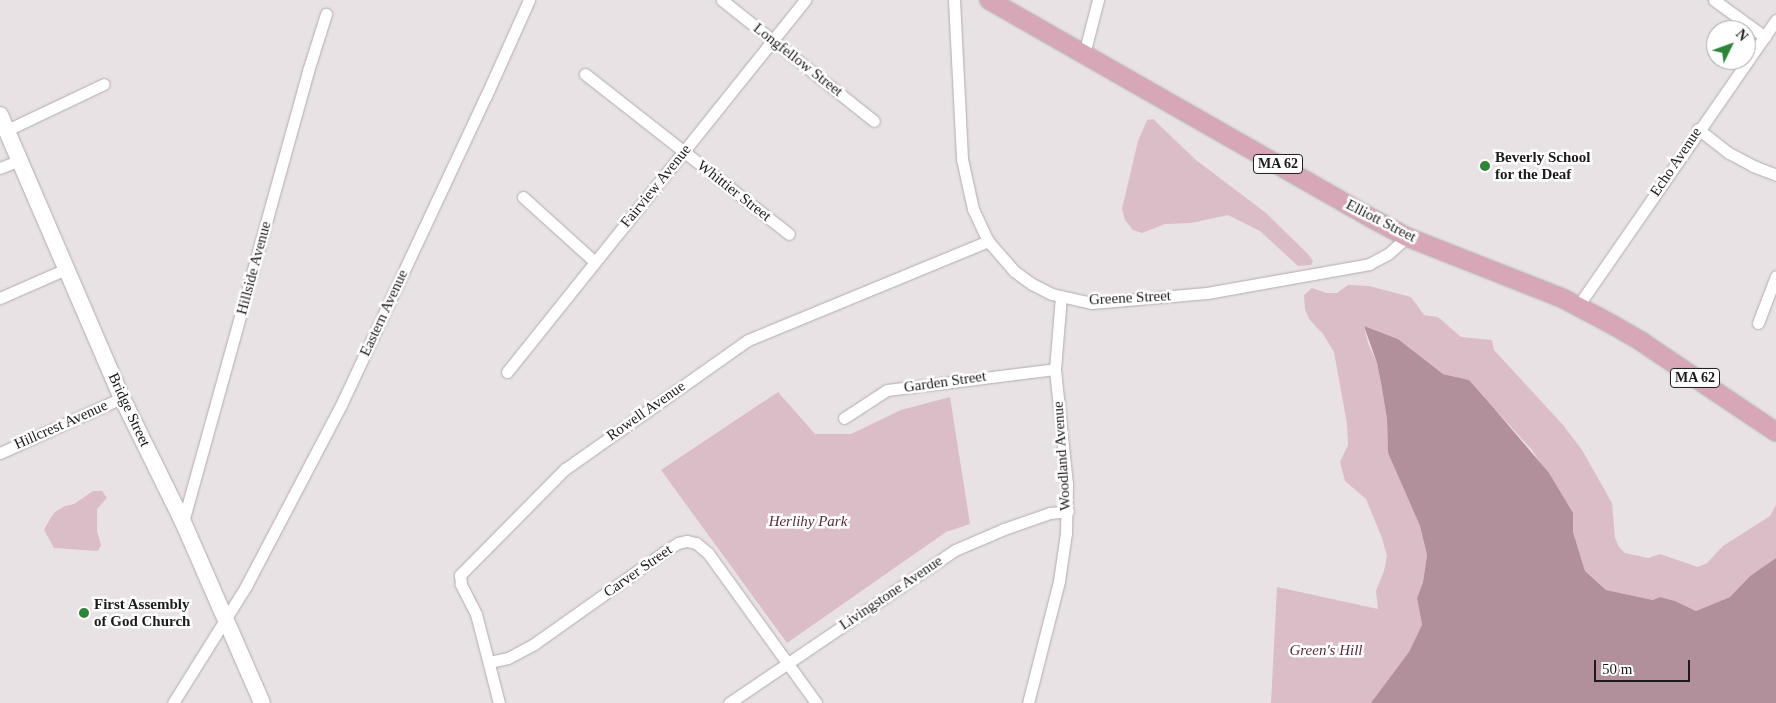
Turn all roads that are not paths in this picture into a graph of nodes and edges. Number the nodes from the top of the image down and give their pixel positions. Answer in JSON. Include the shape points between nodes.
{"nodes":[{"id":1,"x":529,"y":0,"type":"edge"},
{"id":2,"x":722,"y":0,"type":"edge"},
{"id":3,"x":805,"y":0,"type":"edge"},
{"id":4,"x":954,"y":0,"type":"edge"},
{"id":5,"x":1098,"y":0,"type":"edge"},
{"id":6,"x":1714,"y":0,"type":"edge"},
{"id":7,"x":995,"y":1,"type":"edge"},
{"id":8,"x":326,"y":14,"type":"dead end"},
{"id":9,"x":1776,"y":20,"type":"edge"},
{"id":10,"x":1764,"y":37,"type":"junction"},
{"id":11,"x":773,"y":40,"type":"junction"},
{"id":12,"x":1084,"y":54,"type":"junction"},
{"id":13,"x":585,"y":74,"type":"dead end"},
{"id":14,"x":104,"y":84,"type":"dead end"},
{"id":15,"x":874,"y":121,"type":"dead end"},
{"id":16,"x":3,"y":122,"type":"edge"},
{"id":17,"x":1698,"y":129,"type":"junction"},
{"id":18,"x":684,"y":151,"type":"junction"},
{"id":19,"x":20,"y":160,"type":"junction"},
{"id":20,"x":0,"y":168,"type":"edge"},
{"id":21,"x":1776,"y":175,"type":"edge"},
{"id":22,"x":523,"y":197,"type":"dead end"},
{"id":23,"x":789,"y":234,"type":"dead end"},
{"id":24,"x":1407,"y":237,"type":"junction"},
{"id":25,"x":988,"y":241,"type":"junction"},
{"id":26,"x":595,"y":262,"type":"junction"},
{"id":27,"x":68,"y":268,"type":"junction"},
{"id":28,"x":1776,"y":276,"type":"edge"},
{"id":29,"x":1062,"y":296,"type":"junction"},
{"id":30,"x":0,"y":298,"type":"edge"},
{"id":31,"x":1578,"y":306,"type":"junction"},
{"id":32,"x":1758,"y":323,"type":"dead end"},
{"id":33,"x":1055,"y":369,"type":"junction"},
{"id":34,"x":508,"y":372,"type":"dead end"},
{"id":35,"x":122,"y":398,"type":"junction"},
{"id":36,"x":844,"y":418,"type":"dead end"},
{"id":37,"x":1776,"y":432,"type":"edge"},
{"id":38,"x":0,"y":453,"type":"edge"},
{"id":39,"x":1068,"y":512,"type":"junction"},
{"id":40,"x":183,"y":522,"type":"junction"},
{"id":41,"x":225,"y":619,"type":"junction"},
{"id":42,"x":489,"y":662,"type":"junction"},
{"id":43,"x":788,"y":663,"type":"junction"},
{"id":44,"x":173,"y":703,"type":"edge"},
{"id":45,"x":262,"y":703,"type":"edge"},
{"id":46,"x":498,"y":703,"type":"edge"},
{"id":47,"x":729,"y":703,"type":"edge"},
{"id":48,"x":816,"y":703,"type":"edge"},
{"id":49,"x":1028,"y":703,"type":"edge"}],
"edges":[{"from":1,"to":41,"type":"street","name":"Eastern Avenue","via":[[341,405],[246,586]]},
{"from":2,"to":11,"type":"street","name":"Longfellow Street"},
{"from":3,"to":11,"type":"street","name":"Fairview Avenue"},
{"from":4,"to":25,"type":"street","name":"Greene Street","via":[[962,159],[973,209]]},
{"from":5,"to":12,"type":"street"},
{"from":6,"to":10,"type":"street"},
{"from":7,"to":12,"type":"main road","name":"Elliott Street","number":"MA 62"},
{"from":8,"to":40,"type":"street","name":"Hillside Avenue"},
{"from":9,"to":10,"type":"street","name":"Echo Avenue"},
{"from":10,"to":17,"type":"street","name":"Echo Avenue"},
{"from":11,"to":15,"type":"street","name":"Longfellow Street"},
{"from":11,"to":18,"type":"street","name":"Fairview Avenue"},
{"from":12,"to":24,"type":"main road","name":"Elliott Street","number":"MA 62"},
{"from":13,"to":18,"type":"street","name":"Whittier Street"},
{"from":14,"to":16,"type":"street"},
{"from":16,"to":19,"type":"main road","name":"Bridge Street"},
{"from":17,"to":21,"type":"street","via":[[1729,153]]},
{"from":17,"to":31,"type":"street","name":"Echo Avenue"},
{"from":18,"to":23,"type":"street","name":"Whittier Street"},
{"from":18,"to":26,"type":"street","name":"Fairview Avenue"},
{"from":19,"to":20,"type":"street"},
{"from":19,"to":27,"type":"main road","name":"Bridge Street"},
{"from":22,"to":26,"type":"street"},
{"from":24,"to":29,"type":"street","name":"Greene Street","via":[[1388,254],[1369,264],[1247,286],[1152,299],[1092,302]]},
{"from":24,"to":31,"type":"main road","name":"Elliott Street","number":"MA 62"},
{"from":25,"to":29,"type":"street","name":"Greene Street","via":[[1014,271],[1032,284]]},
{"from":25,"to":42,"type":"street","name":"Rowell Avenue","via":[[748,340],[565,469],[460,575],[476,614]]},
{"from":26,"to":34,"type":"street","name":"Fairview Avenue"},
{"from":27,"to":30,"type":"street"},
{"from":27,"to":35,"type":"main road","name":"Bridge Street"},
{"from":28,"to":32,"type":"street"},
{"from":29,"to":33,"type":"street","name":"Woodland Avenue"},
{"from":31,"to":37,"type":"main road","name":"Elliott Street","number":"MA 62","via":[[1642,342]]},
{"from":33,"to":36,"type":"street","name":"Garden Street","via":[[887,390]]},
{"from":33,"to":39,"type":"street","name":"Woodland Avenue"},
{"from":35,"to":38,"type":"street","name":"Hillcrest Avenue"},
{"from":35,"to":40,"type":"main road","name":"Bridge Street"},
{"from":39,"to":43,"type":"street","name":"Livingstone Avenue","via":[[1050,513],[955,550]]},
{"from":39,"to":49,"type":"street","name":"Woodland Avenue","via":[[1059,581]]},
{"from":40,"to":41,"type":"main road","name":"Bridge Street"},
{"from":41,"to":44,"type":"street","name":"Eastern Avenue"},
{"from":41,"to":45,"type":"main road","name":"Bridge Street"},
{"from":42,"to":43,"type":"street","name":"Carver Street","via":[[508,658],[534,644],[678,543],[696,542],[708,553]]},
{"from":42,"to":46,"type":"street","name":"Rowell Avenue"},
{"from":43,"to":47,"type":"street","name":"Livingstone Avenue"},
{"from":43,"to":48,"type":"street","name":"Carver Street"}]}
